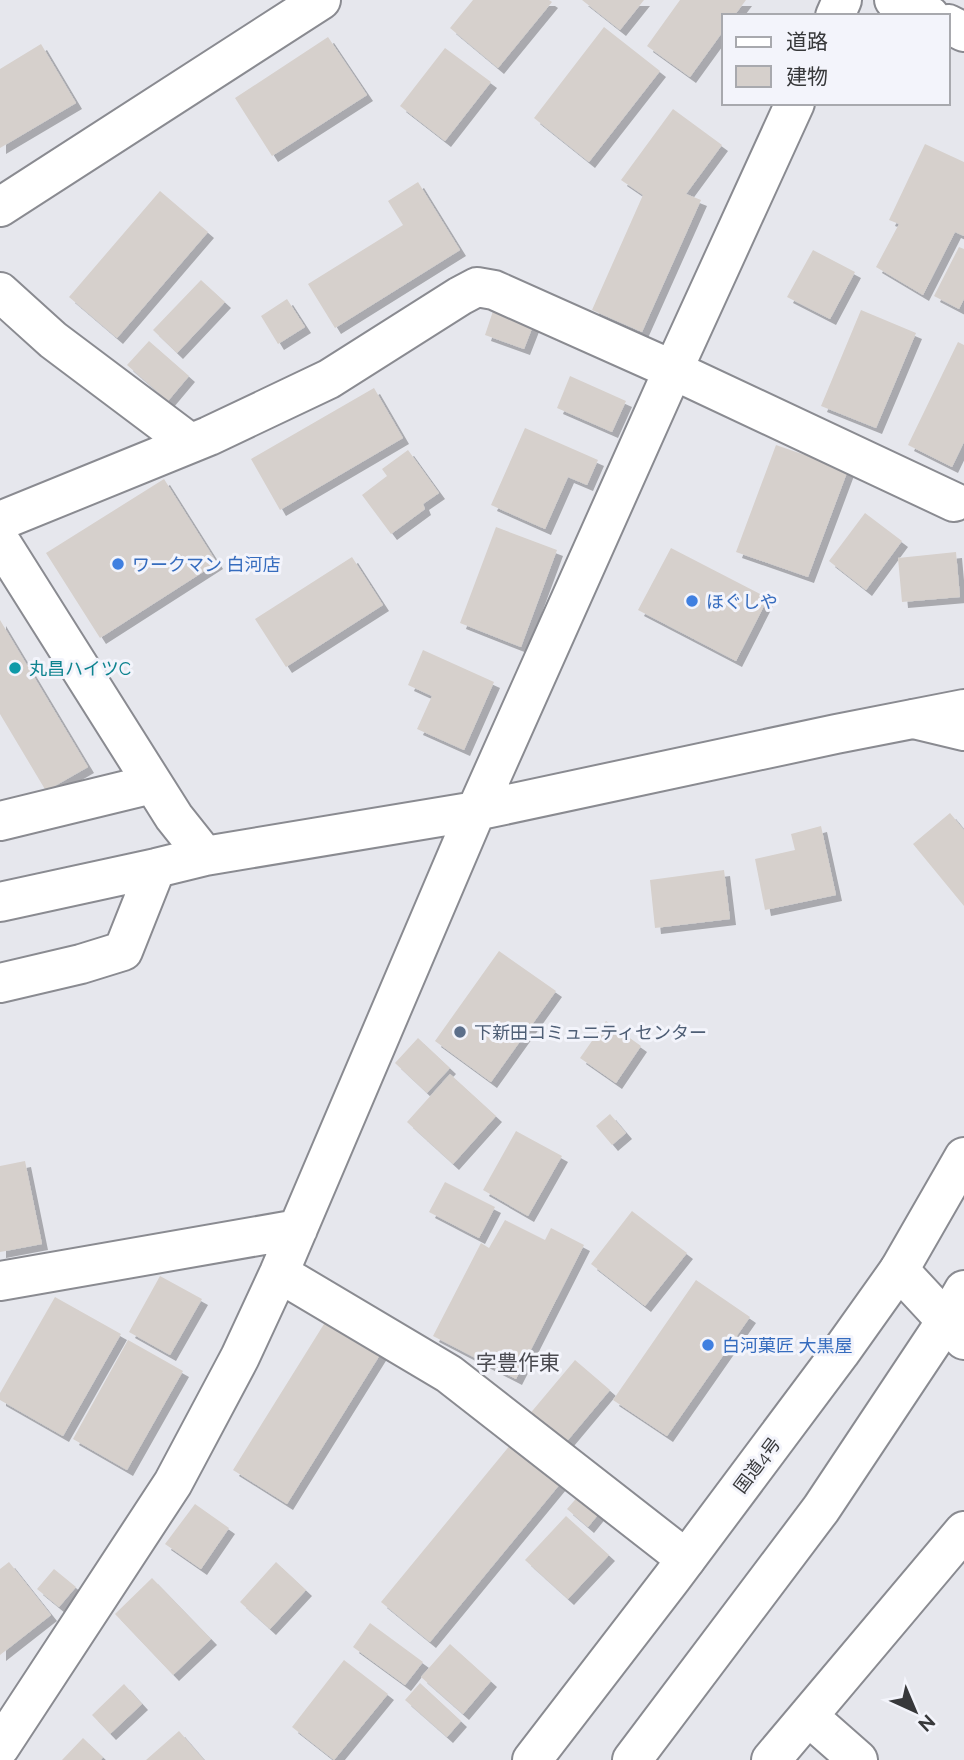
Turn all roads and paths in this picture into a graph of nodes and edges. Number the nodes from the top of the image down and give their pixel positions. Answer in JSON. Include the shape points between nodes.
{"nodes":[{"id":1,"x":321,"y":0,"type":"edge"},
{"id":2,"x":894,"y":0,"type":"edge"},
{"id":3,"x":926,"y":14,"type":"edge"},
{"id":4,"x":794,"y":105,"type":"edge"},
{"id":5,"x":0,"y":206,"type":"edge"},
{"id":6,"x":0,"y":292,"type":"edge"},
{"id":7,"x":673,"y":370,"type":"junction"},
{"id":8,"x":190,"y":443,"type":"junction"},
{"id":9,"x":961,"y":504,"type":"edge"},
{"id":10,"x":0,"y":521,"type":"edge"},
{"id":11,"x":0,"y":541,"type":"edge"},
{"id":12,"x":964,"y":709,"type":"edge"},
{"id":13,"x":914,"y":719,"type":"junction"},
{"id":14,"x":964,"y":731,"type":"edge"},
{"id":15,"x":152,"y":784,"type":"junction"},
{"id":16,"x":476,"y":811,"type":"junction"},
{"id":17,"x":0,"y":821,"type":"edge"},
{"id":18,"x":205,"y":856,"type":"junction"},
{"id":19,"x":156,"y":868,"type":"junction"},
{"id":20,"x":0,"y":902,"type":"edge"},
{"id":21,"x":0,"y":983,"type":"edge"},
{"id":22,"x":964,"y":1136,"type":"edge"},
{"id":23,"x":964,"y":1157,"type":"edge"},
{"id":24,"x":929,"y":1217,"type":"junction"},
{"id":25,"x":298,"y":1229,"type":"junction"},
{"id":26,"x":898,"y":1270,"type":"junction"},
{"id":27,"x":279,"y":1273,"type":"junction"},
{"id":28,"x":0,"y":1281,"type":"edge"},
{"id":29,"x":958,"y":1317,"type":"edge"},
{"id":30,"x":964,"y":1531,"type":"edge"},
{"id":31,"x":686,"y":1559,"type":"junction"},
{"id":32,"x":808,"y":1716,"type":"junction"},
{"id":33,"x":3,"y":1748,"type":"edge"},
{"id":34,"x":532,"y":1760,"type":"edge"},
{"id":35,"x":632,"y":1760,"type":"edge"},
{"id":36,"x":771,"y":1760,"type":"edge"},
{"id":37,"x":858,"y":1760,"type":"edge"}],
"edges":[{"from":1,"to":5,"type":"main road"},
{"from":2,"to":3,"type":"main road"},
{"from":4,"to":7,"type":"main road"},
{"from":6,"to":8,"type":"main road","via":[[52,340]]},
{"from":7,"to":8,"type":"main road","via":[[494,290],[477,287],[329,379]]},
{"from":7,"to":9,"type":"main road"},
{"from":7,"to":16,"type":"main road"},
{"from":8,"to":10,"type":"main road"},
{"from":11,"to":15,"type":"main road"},
{"from":12,"to":13,"type":"main road"},
{"from":13,"to":14,"type":"main road"},
{"from":13,"to":16,"type":"main road"},
{"from":15,"to":17,"type":"main road"},
{"from":15,"to":18,"type":"main road"},
{"from":16,"to":18,"type":"main road"},
{"from":16,"to":25,"type":"main road"},
{"from":18,"to":19,"type":"main road"},
{"from":19,"to":20,"type":"main road"},
{"from":19,"to":21,"type":"main road","via":[[123,951]]},
{"from":22,"to":24,"type":"main road"},
{"from":23,"to":24,"type":"main road","name":"国道4号"},
{"from":24,"to":26,"type":"main road","name":"国道4号"},
{"from":25,"to":27,"type":"main road"},
{"from":25,"to":28,"type":"main road"},
{"from":26,"to":29,"type":"main road"},
{"from":26,"to":31,"type":"main road","name":"国道4号"},
{"from":27,"to":31,"type":"main road","via":[[449,1374]]},
{"from":27,"to":33,"type":"main road","via":[[173,1483]]},
{"from":29,"to":35,"type":"main road"},
{"from":30,"to":32,"type":"main road"},
{"from":31,"to":34,"type":"main road","name":"国道4号"},
{"from":32,"to":36,"type":"main road"},
{"from":32,"to":37,"type":"main road"}]}
